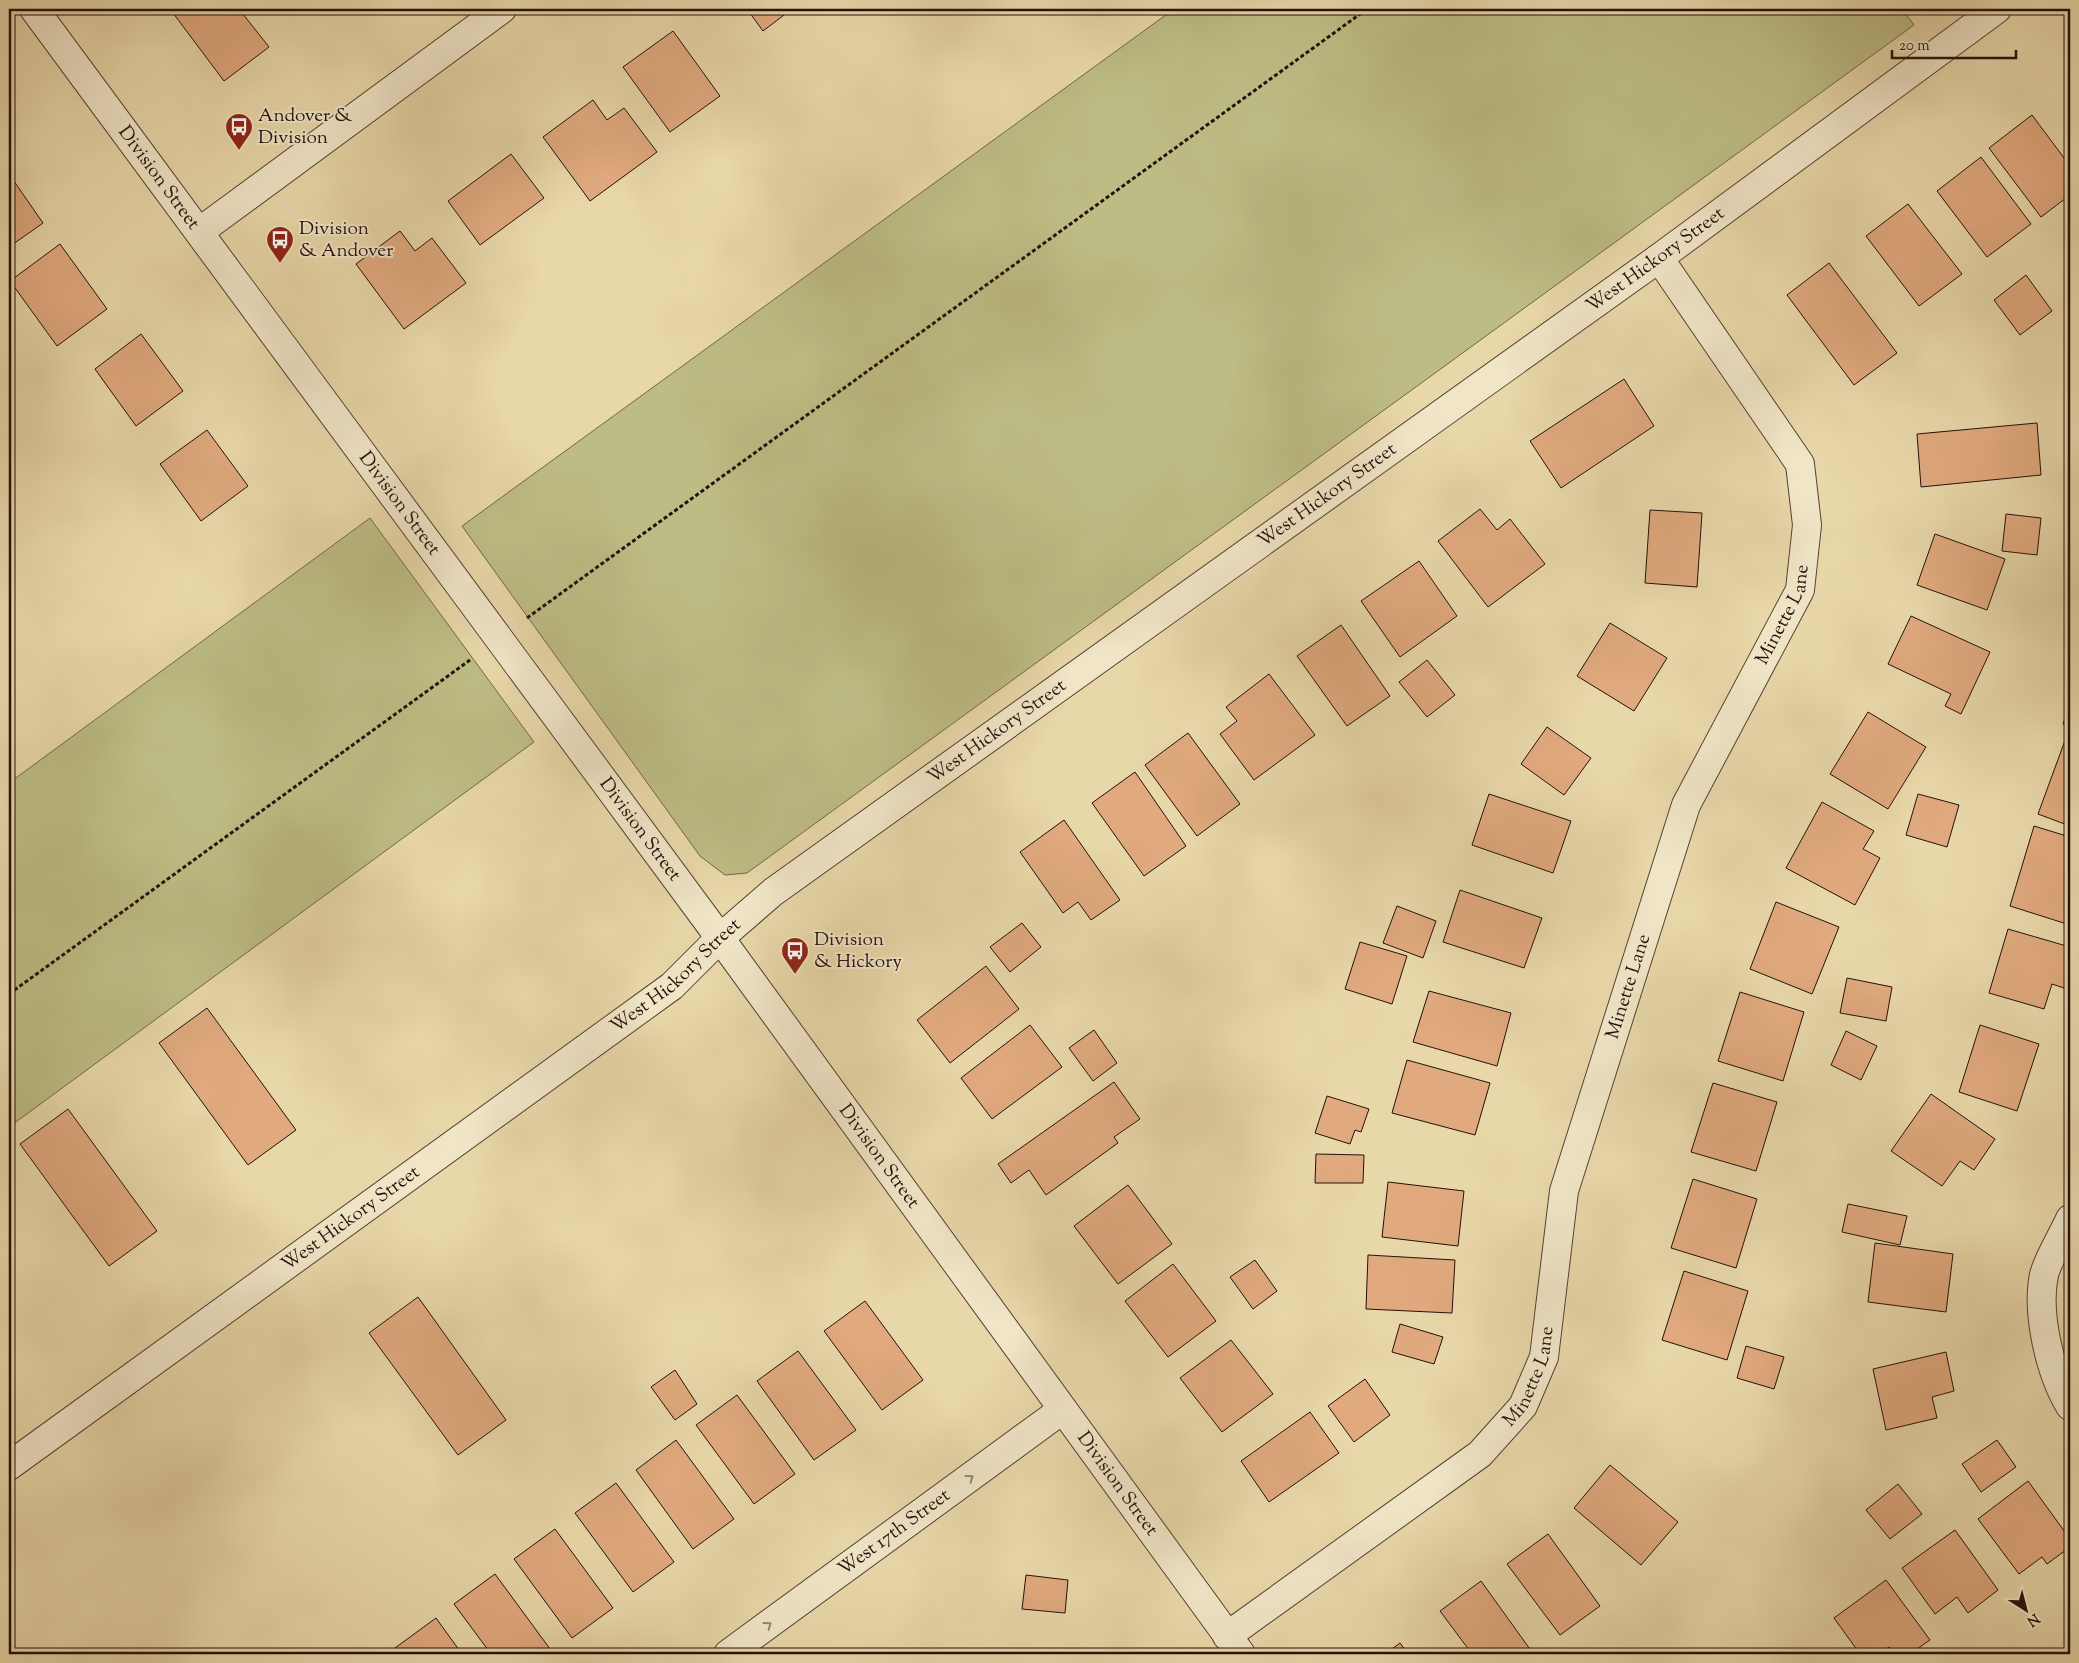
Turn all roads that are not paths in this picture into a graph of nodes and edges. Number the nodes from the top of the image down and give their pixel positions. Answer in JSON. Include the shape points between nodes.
{"nodes":[{"id":1,"x":34,"y":9,"type":"edge"},
{"id":2,"x":502,"y":9,"type":"edge"},
{"id":3,"x":1997,"y":9,"type":"edge"},
{"id":4,"x":199,"y":232,"type":"junction"},
{"id":5,"x":1659,"y":258,"type":"junction"},
{"id":6,"x":720,"y":938,"type":"junction"},
{"id":7,"x":2070,"y":1219,"type":"edge"},
{"id":8,"x":2070,"y":1406,"type":"edge"},
{"id":9,"x":1062,"y":1410,"type":"junction"},
{"id":10,"x":9,"y":1466,"type":"edge"},
{"id":11,"x":1234,"y":1645,"type":"edge"},
{"id":12,"x":728,"y":1654,"type":"edge"}],
"edges":[{"from":1,"to":4,"type":"street","name":"Division Street"},
{"from":2,"to":4,"type":"street"},
{"from":3,"to":5,"type":"street","name":"West Hickory Street"},
{"from":4,"to":6,"type":"street","name":"Division Street"},
{"from":5,"to":6,"type":"street","name":"West Hickory Street","via":[[773,892]]},
{"from":5,"to":11,"type":"street","name":"Minette Lane","via":[[1800,464],[1807,525],[1800,590],[1686,805],[1564,1191],[1544,1357],[1523,1406],[1480,1454]]},
{"from":6,"to":9,"type":"street","name":"Division Street"},
{"from":6,"to":10,"type":"street","name":"West Hickory Street","via":[[672,986]]},
{"from":7,"to":8,"type":"street","via":[[2044,1274],[2042,1306],[2053,1368]]},
{"from":9,"to":11,"type":"street","name":"Division Street"},
{"from":12,"to":9,"type":"street","name":"West 17th Street","one_way":true}]}
